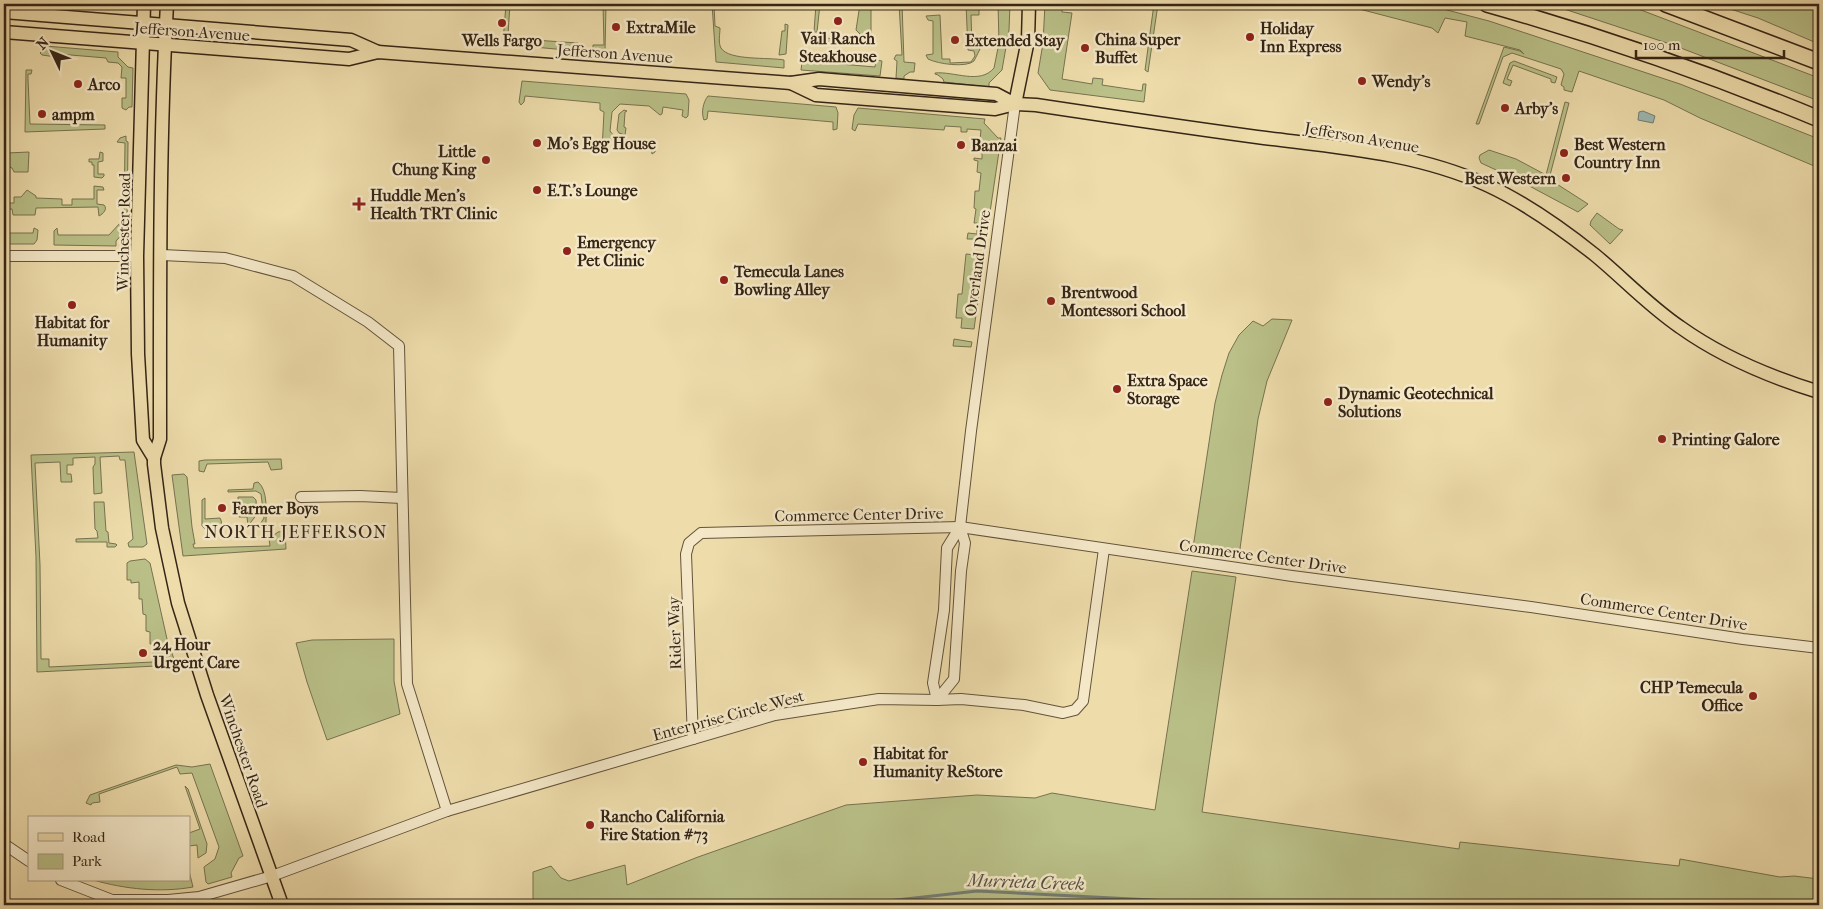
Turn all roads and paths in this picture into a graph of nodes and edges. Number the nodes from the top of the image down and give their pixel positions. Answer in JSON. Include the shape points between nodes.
{"nodes":[{"id":1,"x":144,"y":4,"type":"edge"},
{"id":2,"x":167,"y":4,"type":"edge"},
{"id":3,"x":1029,"y":4,"type":"edge"},
{"id":4,"x":1487,"y":4,"type":"edge"},
{"id":5,"x":1666,"y":4,"type":"edge"},
{"id":6,"x":4,"y":12,"type":"edge"},
{"id":7,"x":144,"y":24,"type":"junction"},
{"id":8,"x":166,"y":26,"type":"junction"},
{"id":9,"x":4,"y":32,"type":"edge"},
{"id":10,"x":326,"y":38,"type":"junction"},
{"id":11,"x":143,"y":44,"type":"junction"},
{"id":12,"x":164,"y":46,"type":"junction"},
{"id":13,"x":378,"y":52,"type":"junction"},
{"id":14,"x":269,"y":53,"type":"junction"},
{"id":15,"x":1819,"y":62,"type":"edge"},
{"id":16,"x":1015,"y":104,"type":"junction"},
{"id":17,"x":1819,"y":119,"type":"edge"},
{"id":18,"x":162,"y":255,"type":"junction"},
{"id":19,"x":4,"y":256,"type":"edge"},
{"id":20,"x":137,"y":256,"type":"junction"},
{"id":21,"x":1819,"y":392,"type":"edge"},
{"id":22,"x":154,"y":458,"type":"junction"},
{"id":23,"x":301,"y":497,"type":"dead end"},
{"id":24,"x":402,"y":498,"type":"junction"},
{"id":25,"x":960,"y":527,"type":"junction"},
{"id":26,"x":701,"y":533,"type":"joint"},
{"id":27,"x":1104,"y":549,"type":"junction"},
{"id":28,"x":1819,"y":648,"type":"edge"},
{"id":29,"x":937,"y":700,"type":"junction"},
{"id":30,"x":693,"y":738,"type":"junction"},
{"id":31,"x":447,"y":811,"type":"junction"},
{"id":32,"x":4,"y":844,"type":"edge"},
{"id":33,"x":28,"y":861,"type":"edge"},
{"id":34,"x":272,"y":876,"type":"junction"},
{"id":35,"x":66,"y":882,"type":"edge"},
{"id":36,"x":282,"y":905,"type":"edge"}],
"edges":[{"from":1,"to":7,"type":"main road","name":"Winchester Road"},
{"from":2,"to":8,"type":"main road","name":"Winchester Road"},
{"from":3,"to":16,"type":"main road","name":"Overland Drive","via":[[1028,40]]},
{"from":4,"to":17,"type":"highway","via":[[1666,60]]},
{"from":5,"to":15,"type":"highway"},
{"from":6,"to":7,"type":"main road","name":"Jefferson Avenue"},
{"from":7,"to":8,"type":"main road","name":"Jefferson Avenue"},
{"from":7,"to":11,"type":"main road","name":"Winchester Road"},
{"from":8,"to":10,"type":"main road","name":"Jefferson Avenue"},
{"from":8,"to":12,"type":"main road","name":"Winchester Road"},
{"from":9,"to":11,"type":"main road","name":"Jefferson Avenue"},
{"from":10,"to":13,"type":"main road","name":"Jefferson Avenue","via":[[351,40]]},
{"from":10,"to":14,"type":"main road","via":[[319,49],[292,46]]},
{"from":11,"to":12,"type":"main road","name":"Jefferson Avenue"},
{"from":11,"to":20,"type":"main road","name":"Winchester Road"},
{"from":12,"to":14,"type":"main road","name":"Jefferson Avenue"},
{"from":12,"to":18,"type":"main road","name":"Winchester Road"},
{"from":13,"to":14,"type":"main road","name":"Jefferson Avenue","via":[[349,59]]},
{"from":13,"to":16,"type":"main road","name":"Jefferson Avenue","via":[[790,83],[816,95],[995,109]]},
{"from":16,"to":21,"type":"main road","name":"Jefferson Avenue","via":[[1379,153],[1459,174],[1542,216],[1596,256],[1679,326],[1722,354],[1766,374]]},
{"from":16,"to":25,"type":"street","name":"Overland Drive"},
{"from":18,"to":22,"type":"main road","name":"Winchester Road","via":[[160,439]]},
{"from":18,"to":24,"type":"street","via":[[225,258],[293,276],[368,322],[399,346]]},
{"from":19,"to":20,"type":"street"},
{"from":20,"to":22,"type":"main road","name":"Winchester Road","via":[[143,440]]},
{"from":22,"to":34,"type":"main road","name":"Winchester Road","via":[[162,528],[178,603],[207,695]]},
{"from":23,"to":24,"type":"street"},
{"from":24,"to":31,"type":"street","via":[[407,684]]},
{"from":25,"to":26,"type":"street","name":"Commerce Center Drive"},
{"from":25,"to":27,"type":"street","name":"Commerce Center Drive"},
{"from":25,"to":29,"type":"street","name":"Overland Drive","via":[[947,548],[944,610],[933,683]]},
{"from":25,"to":29,"type":"street","name":"Overland Drive","via":[[965,543],[954,679]]},
{"from":26,"to":30,"type":"street","name":"Rider Way","via":[[689,543],[686,554]]},
{"from":27,"to":28,"type":"street","name":"Commerce Center Drive"},
{"from":27,"to":29,"type":"street","name":"Enterprise Circle West","via":[[1083,701],[1075,710],[1063,713],[1024,705]]},
{"from":29,"to":30,"type":"street","name":"Enterprise Circle West","via":[[880,699],[831,705],[775,715]]},
{"from":30,"to":31,"type":"street","name":"Enterprise Circle West"},
{"from":31,"to":34,"type":"street","name":"Enterprise Circle West"},
{"from":32,"to":33,"type":"street"},
{"from":34,"to":35,"type":"street","name":"Enterprise Circle West","via":[[199,898],[168,900],[112,900]]},
{"from":34,"to":36,"type":"main road","name":"Winchester Road"}]}
